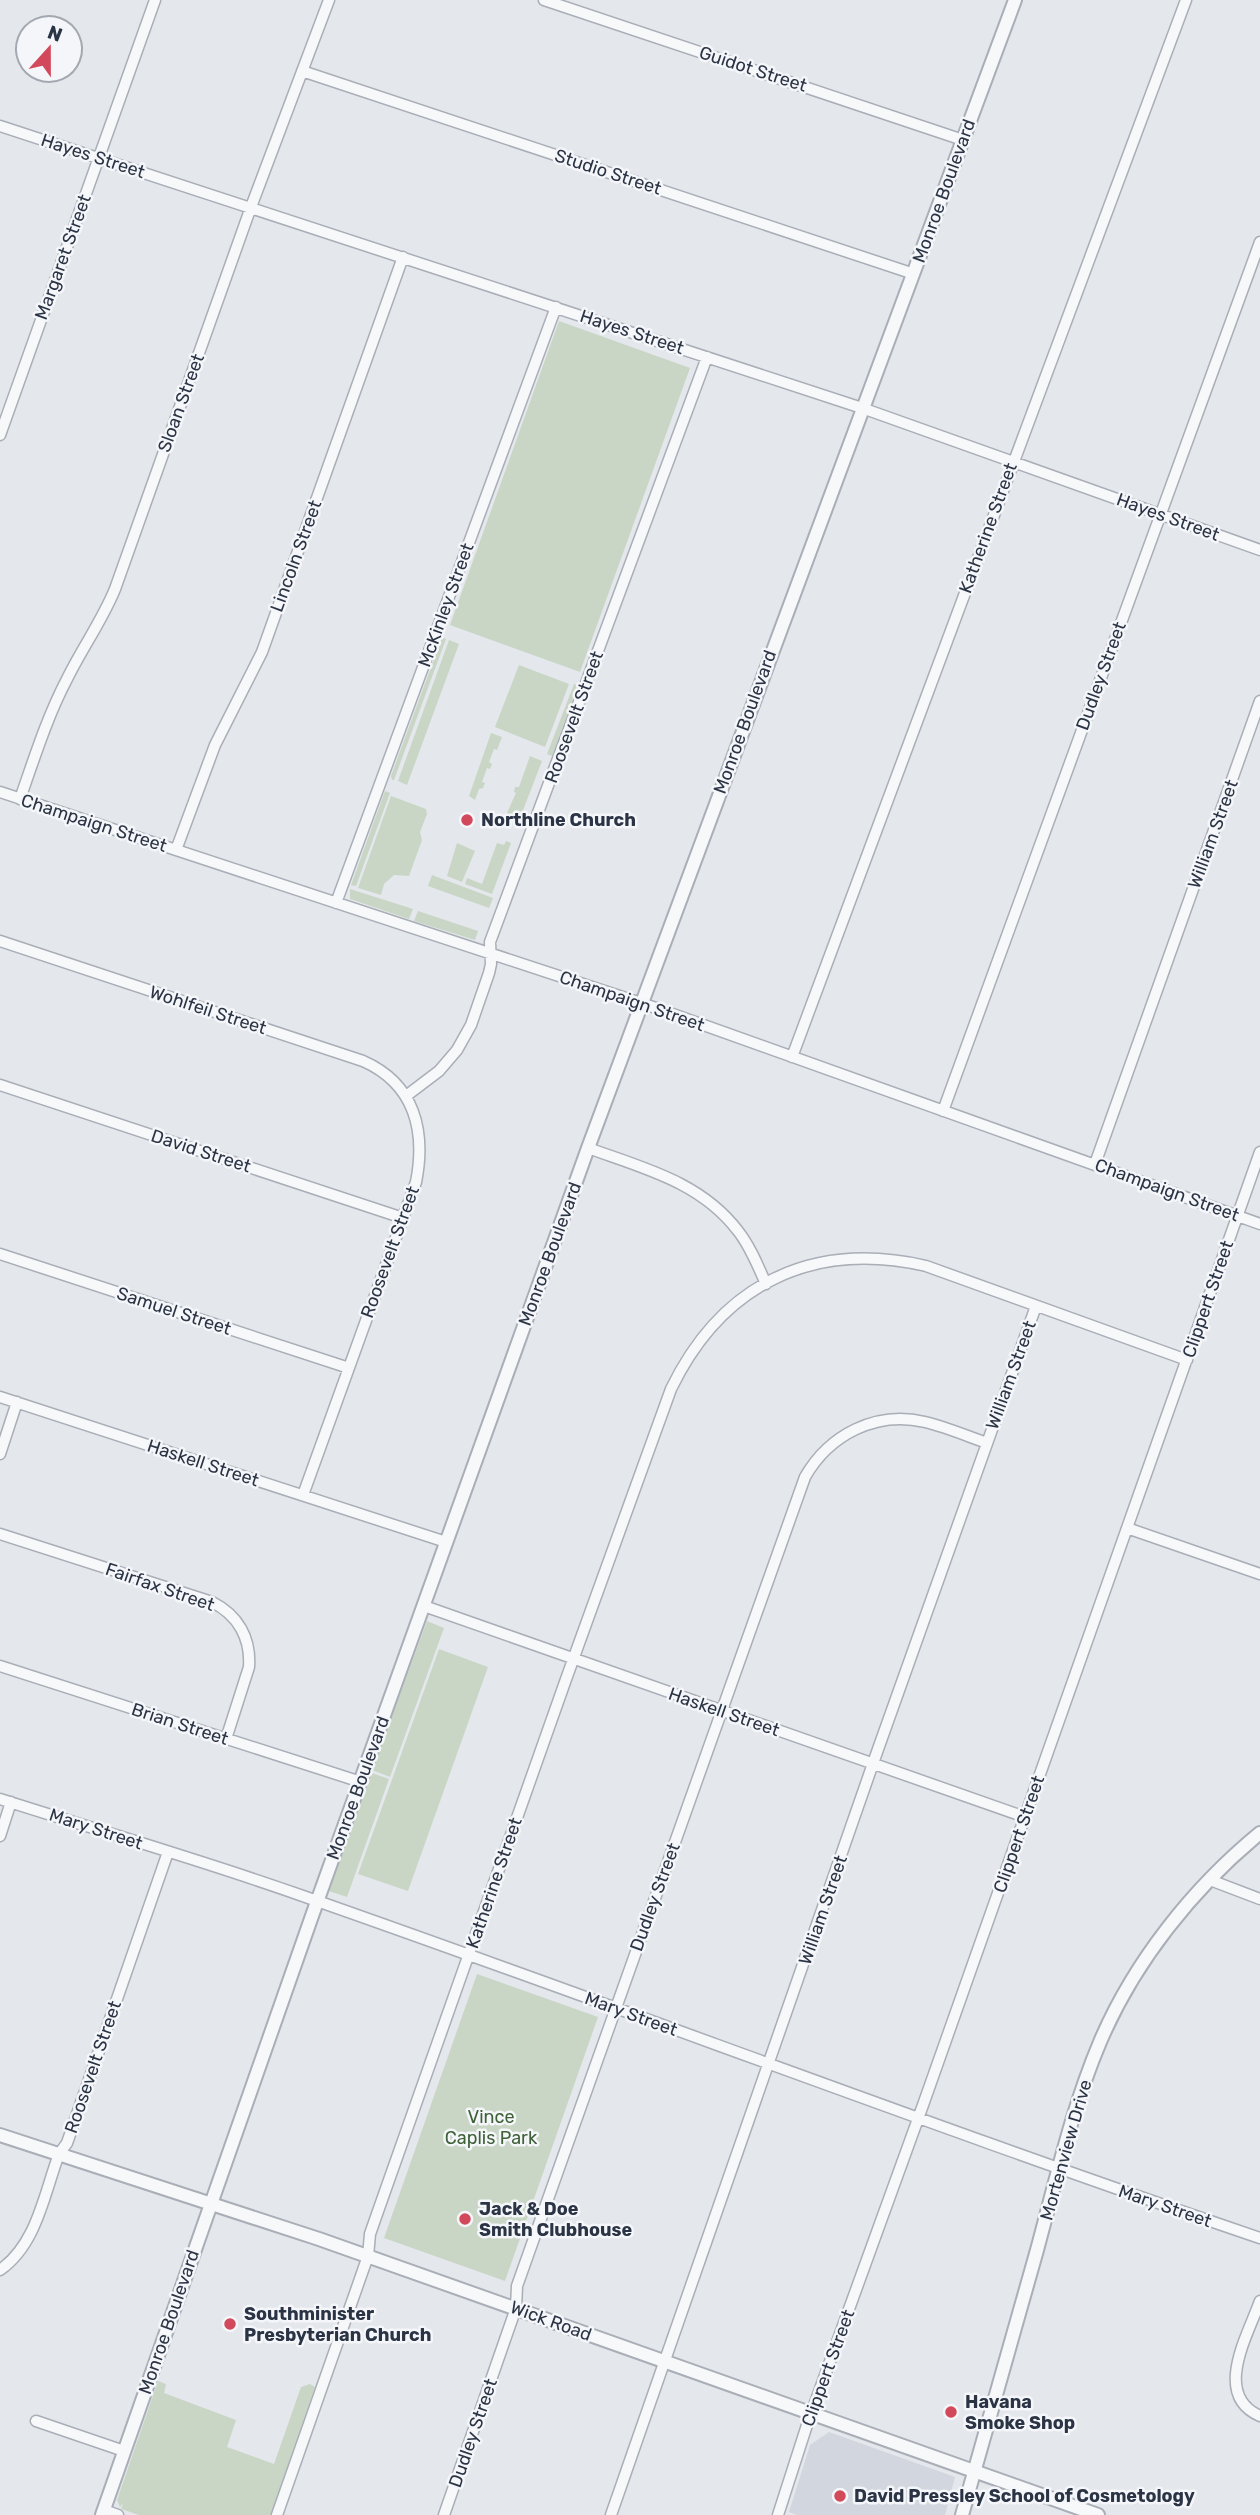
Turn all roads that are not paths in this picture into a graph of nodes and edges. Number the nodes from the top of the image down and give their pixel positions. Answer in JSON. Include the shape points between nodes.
{"nodes":[{"id":1,"x":155,"y":0,"type":"edge"},
{"id":2,"x":329,"y":0,"type":"edge"},
{"id":3,"x":544,"y":0,"type":"edge"},
{"id":4,"x":1015,"y":0,"type":"edge"},
{"id":5,"x":1186,"y":0,"type":"edge"},
{"id":6,"x":302,"y":71,"type":"junction"},
{"id":7,"x":0,"y":126,"type":"edge"},
{"id":8,"x":963,"y":140,"type":"junction"},
{"id":9,"x":99,"y":158,"type":"junction"},
{"id":10,"x":251,"y":207,"type":"junction"},
{"id":11,"x":1260,"y":242,"type":"edge"},
{"id":12,"x":403,"y":257,"type":"junction"},
{"id":13,"x":914,"y":274,"type":"junction"},
{"id":14,"x":556,"y":307,"type":"junction"},
{"id":15,"x":708,"y":357,"type":"junction"},
{"id":16,"x":862,"y":408,"type":"junction"},
{"id":17,"x":0,"y":435,"type":"edge"},
{"id":18,"x":1012,"y":461,"type":"junction"},
{"id":19,"x":1160,"y":514,"type":"junction"},
{"id":20,"x":1260,"y":550,"type":"edge"},
{"id":21,"x":1260,"y":701,"type":"edge"},
{"id":22,"x":0,"y":793,"type":"edge"},
{"id":23,"x":20,"y":799,"type":"junction"},
{"id":24,"x":176,"y":850,"type":"junction"},
{"id":25,"x":337,"y":903,"type":"junction"},
{"id":26,"x":0,"y":942,"type":"edge"},
{"id":27,"x":490,"y":954,"type":"junction"},
{"id":28,"x":641,"y":1003,"type":"junction"},
{"id":29,"x":792,"y":1056,"type":"junction"},
{"id":30,"x":0,"y":1085,"type":"edge"},
{"id":31,"x":406,"y":1096,"type":"junction"},
{"id":32,"x":943,"y":1111,"type":"junction"},
{"id":33,"x":588,"y":1149,"type":"junction"},
{"id":34,"x":1260,"y":1152,"type":"edge"},
{"id":35,"x":1095,"y":1164,"type":"junction"},
{"id":36,"x":1237,"y":1216,"type":"junction"},
{"id":37,"x":403,"y":1218,"type":"junction"},
{"id":38,"x":1260,"y":1224,"type":"edge"},
{"id":39,"x":0,"y":1254,"type":"edge"},
{"id":40,"x":766,"y":1283,"type":"junction"},
{"id":41,"x":1036,"y":1306,"type":"junction"},
{"id":42,"x":1186,"y":1360,"type":"junction"},
{"id":43,"x":349,"y":1368,"type":"junction"},
{"id":44,"x":0,"y":1397,"type":"edge"},
{"id":45,"x":17,"y":1402,"type":"junction"},
{"id":46,"x":987,"y":1443,"type":"junction"},
{"id":47,"x":0,"y":1454,"type":"edge"},
{"id":48,"x":303,"y":1495,"type":"junction"},
{"id":49,"x":1127,"y":1528,"type":"junction"},
{"id":50,"x":0,"y":1534,"type":"edge"},
{"id":51,"x":446,"y":1542,"type":"junction"},
{"id":52,"x":1260,"y":1574,"type":"edge"},
{"id":53,"x":424,"y":1606,"type":"junction"},
{"id":54,"x":574,"y":1659,"type":"junction"},
{"id":55,"x":0,"y":1666,"type":"edge"},
{"id":56,"x":721,"y":1711,"type":"junction"},
{"id":57,"x":226,"y":1739,"type":"junction"},
{"id":58,"x":873,"y":1765,"type":"junction"},
{"id":59,"x":361,"y":1782,"type":"junction"},
{"id":60,"x":0,"y":1799,"type":"edge"},
{"id":61,"x":11,"y":1802,"type":"junction"},
{"id":62,"x":1026,"y":1817,"type":"junction"},
{"id":63,"x":1260,"y":1833,"type":"edge"},
{"id":64,"x":0,"y":1836,"type":"edge"},
{"id":65,"x":168,"y":1852,"type":"junction"},
{"id":66,"x":1210,"y":1880,"type":"junction"},
{"id":67,"x":1260,"y":1899,"type":"edge"},
{"id":68,"x":317,"y":1901,"type":"junction"},
{"id":69,"x":469,"y":1956,"type":"junction"},
{"id":70,"x":615,"y":2008,"type":"junction"},
{"id":71,"x":770,"y":2063,"type":"junction"},
{"id":72,"x":918,"y":2118,"type":"junction"},
{"id":73,"x":0,"y":2135,"type":"edge"},
{"id":74,"x":58,"y":2154,"type":"junction"},
{"id":75,"x":1060,"y":2169,"type":"junction"},
{"id":76,"x":210,"y":2203,"type":"junction"},
{"id":77,"x":1260,"y":2238,"type":"edge"},
{"id":78,"x":368,"y":2256,"type":"junction"},
{"id":79,"x":0,"y":2270,"type":"edge"},
{"id":80,"x":1260,"y":2301,"type":"edge"},
{"id":81,"x":516,"y":2308,"type":"junction"},
{"id":82,"x":664,"y":2361,"type":"junction"},
{"id":83,"x":811,"y":2414,"type":"junction"},
{"id":84,"x":1260,"y":2416,"type":"edge"},
{"id":85,"x":36,"y":2421,"type":"dead end"},
{"id":86,"x":124,"y":2451,"type":"junction"},
{"id":87,"x":975,"y":2472,"type":"junction"},
{"id":88,"x":103,"y":2513,"type":"edge"},
{"id":89,"x":118,"y":2515,"type":"edge"},
{"id":90,"x":277,"y":2515,"type":"edge"},
{"id":91,"x":444,"y":2515,"type":"edge"},
{"id":92,"x":611,"y":2515,"type":"edge"},
{"id":93,"x":778,"y":2515,"type":"edge"},
{"id":94,"x":962,"y":2515,"type":"edge"},
{"id":95,"x":1098,"y":2515,"type":"edge"}],
"edges":[{"from":1,"to":9,"type":"street","name":"Margaret Street"},
{"from":2,"to":6,"type":"street","name":"Sloan Street"},
{"from":3,"to":8,"type":"street","name":"Guidot Street"},
{"from":4,"to":8,"type":"street","name":"Monroe Boulevard"},
{"from":5,"to":18,"type":"street","name":"Katherine Street"},
{"from":6,"to":10,"type":"street","name":"Sloan Street"},
{"from":6,"to":13,"type":"street","name":"Studio Street"},
{"from":7,"to":9,"type":"street","name":"Hayes Street"},
{"from":8,"to":13,"type":"street","name":"Monroe Boulevard"},
{"from":9,"to":10,"type":"street","name":"Hayes Street"},
{"from":9,"to":17,"type":"street","name":"Margaret Street"},
{"from":10,"to":12,"type":"street","name":"Hayes Street"},
{"from":10,"to":23,"type":"street","name":"Sloan Street","via":[[115,589],[67,678]]},
{"from":11,"to":19,"type":"street","name":"Dudley Street"},
{"from":12,"to":14,"type":"street","name":"Hayes Street"},
{"from":12,"to":24,"type":"street","name":"Lincoln Street","via":[[262,652],[215,745]]},
{"from":13,"to":16,"type":"street","name":"Monroe Boulevard"},
{"from":14,"to":15,"type":"street","name":"Hayes Street"},
{"from":14,"to":25,"type":"street","name":"McKinley Street"},
{"from":15,"to":16,"type":"street","name":"Hayes Street"},
{"from":15,"to":27,"type":"street","name":"Roosevelt Street","via":[[490,942]]},
{"from":16,"to":18,"type":"street","name":"Hayes Street"},
{"from":16,"to":28,"type":"street","name":"Monroe Boulevard"},
{"from":18,"to":19,"type":"street","name":"Hayes Street"},
{"from":18,"to":29,"type":"street","name":"Katherine Street"},
{"from":19,"to":20,"type":"street","name":"Hayes Street"},
{"from":19,"to":32,"type":"street","name":"Dudley Street"},
{"from":21,"to":35,"type":"street","name":"William Street"},
{"from":22,"to":23,"type":"street","name":"Champaign Street"},
{"from":23,"to":24,"type":"street","name":"Champaign Street"},
{"from":24,"to":25,"type":"street","name":"Champaign Street"},
{"from":25,"to":27,"type":"street","name":"Champaign Street"},
{"from":26,"to":31,"type":"street","name":"Wohlfeil Street","via":[[363,1061],[385,1074]]},
{"from":27,"to":28,"type":"street","name":"Champaign Street"},
{"from":27,"to":31,"type":"street","name":"Roosevelt Street","via":[[489,973],[457,1050],[439,1071]]},
{"from":28,"to":29,"type":"street","name":"Champaign Street"},
{"from":28,"to":33,"type":"street","name":"Monroe Boulevard"},
{"from":29,"to":32,"type":"street","name":"Champaign Street"},
{"from":30,"to":37,"type":"street","name":"David Street"},
{"from":31,"to":37,"type":"street","name":"Roosevelt Street","via":[[416,1117],[421,1157]]},
{"from":32,"to":35,"type":"street","name":"Champaign Street"},
{"from":33,"to":40,"type":"street","via":[[683,1184],[718,1208],[739,1232]]},
{"from":33,"to":51,"type":"street","name":"Monroe Boulevard"},
{"from":34,"to":36,"type":"street","name":"Clippert Street"},
{"from":35,"to":36,"type":"street","name":"Champaign Street"},
{"from":36,"to":38,"type":"street","name":"Champaign Street"},
{"from":36,"to":42,"type":"street","name":"Clippert Street"},
{"from":37,"to":43,"type":"street","name":"Roosevelt Street"},
{"from":39,"to":43,"type":"street","name":"Samuel Street"},
{"from":40,"to":41,"type":"street","via":[[821,1262],[880,1258],[926,1266]]},
{"from":40,"to":54,"type":"street","name":"Katherine Street","via":[[727,1310],[701,1337],[681,1368]]},
{"from":41,"to":42,"type":"street"},
{"from":41,"to":46,"type":"street","name":"William Street"},
{"from":42,"to":49,"type":"street","name":"Clippert Street"},
{"from":43,"to":48,"type":"street","name":"Roosevelt Street"},
{"from":44,"to":45,"type":"street","name":"Haskell Street"},
{"from":45,"to":47,"type":"street"},
{"from":45,"to":48,"type":"street","name":"Haskell Street"},
{"from":46,"to":56,"type":"street","name":"Dudley Street","via":[[926,1422],[894,1419],[856,1428],[823,1451],[801,1487]]},
{"from":46,"to":58,"type":"street","name":"William Street"},
{"from":48,"to":51,"type":"street","name":"Haskell Street"},
{"from":49,"to":52,"type":"street"},
{"from":49,"to":62,"type":"street","name":"Clippert Street"},
{"from":50,"to":57,"type":"street","name":"Fairfax Street","via":[[212,1602],[228,1612],[244,1632],[250,1658]]},
{"from":51,"to":53,"type":"street","name":"Monroe Boulevard"},
{"from":53,"to":54,"type":"street","name":"Haskell Street"},
{"from":53,"to":59,"type":"street","name":"Monroe Boulevard"},
{"from":54,"to":56,"type":"street","name":"Haskell Street"},
{"from":54,"to":69,"type":"street","name":"Katherine Street"},
{"from":55,"to":57,"type":"street","name":"Brian Street"},
{"from":56,"to":58,"type":"street","name":"Haskell Street"},
{"from":56,"to":70,"type":"street","name":"Dudley Street"},
{"from":57,"to":59,"type":"street","name":"Brian Street"},
{"from":58,"to":62,"type":"street","name":"Haskell Street"},
{"from":58,"to":71,"type":"street","name":"William Street"},
{"from":59,"to":68,"type":"street","name":"Monroe Boulevard"},
{"from":60,"to":61,"type":"street","name":"Mary Street"},
{"from":61,"to":64,"type":"street"},
{"from":61,"to":65,"type":"street","name":"Mary Street"},
{"from":62,"to":72,"type":"street","name":"Clippert Street"},
{"from":63,"to":66,"type":"street","name":"Mortenview Drive"},
{"from":65,"to":68,"type":"street","name":"Mary Street"},
{"from":65,"to":74,"type":"street","name":"Roosevelt Street","via":[[66,2143]]},
{"from":66,"to":67,"type":"street"},
{"from":66,"to":75,"type":"street","name":"Mortenview Drive","via":[[1153,1948],[1113,2015],[1090,2069]]},
{"from":68,"to":69,"type":"street","name":"Mary Street"},
{"from":68,"to":76,"type":"street","name":"Monroe Boulevard"},
{"from":69,"to":70,"type":"street","name":"Mary Street"},
{"from":69,"to":78,"type":"street","name":"Katherine Street","via":[[370,2234]]},
{"from":70,"to":71,"type":"street","name":"Mary Street"},
{"from":70,"to":81,"type":"street","name":"Dudley Street","via":[[517,2286]]},
{"from":71,"to":72,"type":"street","name":"Mary Street"},
{"from":71,"to":82,"type":"street","name":"William Street"},
{"from":72,"to":75,"type":"street","name":"Mary Street"},
{"from":72,"to":83,"type":"street","name":"Clippert Street"},
{"from":73,"to":74,"type":"street","name":"Wick Road"},
{"from":74,"to":76,"type":"street","name":"Wick Road"},
{"from":74,"to":79,"type":"street","name":"Roosevelt Street","via":[[28,2240]]},
{"from":75,"to":77,"type":"street","name":"Mary Street"},
{"from":75,"to":87,"type":"street","name":"Mortenview Drive"},
{"from":76,"to":78,"type":"street","name":"Wick Road"},
{"from":76,"to":86,"type":"street","name":"Monroe Boulevard"},
{"from":78,"to":81,"type":"street","name":"Wick Road"},
{"from":78,"to":90,"type":"street","name":"Katherine Street"},
{"from":80,"to":84,"type":"street","via":[[1235,2374],[1241,2401]]},
{"from":81,"to":82,"type":"street","name":"Wick Road"},
{"from":81,"to":91,"type":"street","name":"Dudley Street"},
{"from":82,"to":83,"type":"street","name":"Wick Road"},
{"from":82,"to":92,"type":"street","name":"William Street"},
{"from":83,"to":87,"type":"street","name":"Wick Road"},
{"from":83,"to":93,"type":"street","name":"Clippert Street"},
{"from":85,"to":86,"type":"street"},
{"from":86,"to":88,"type":"street","name":"Monroe Boulevard"},
{"from":87,"to":94,"type":"street","name":"Mortenview Drive"},
{"from":87,"to":95,"type":"street","name":"Wick Road"},
{"from":88,"to":89,"type":"street"}]}
